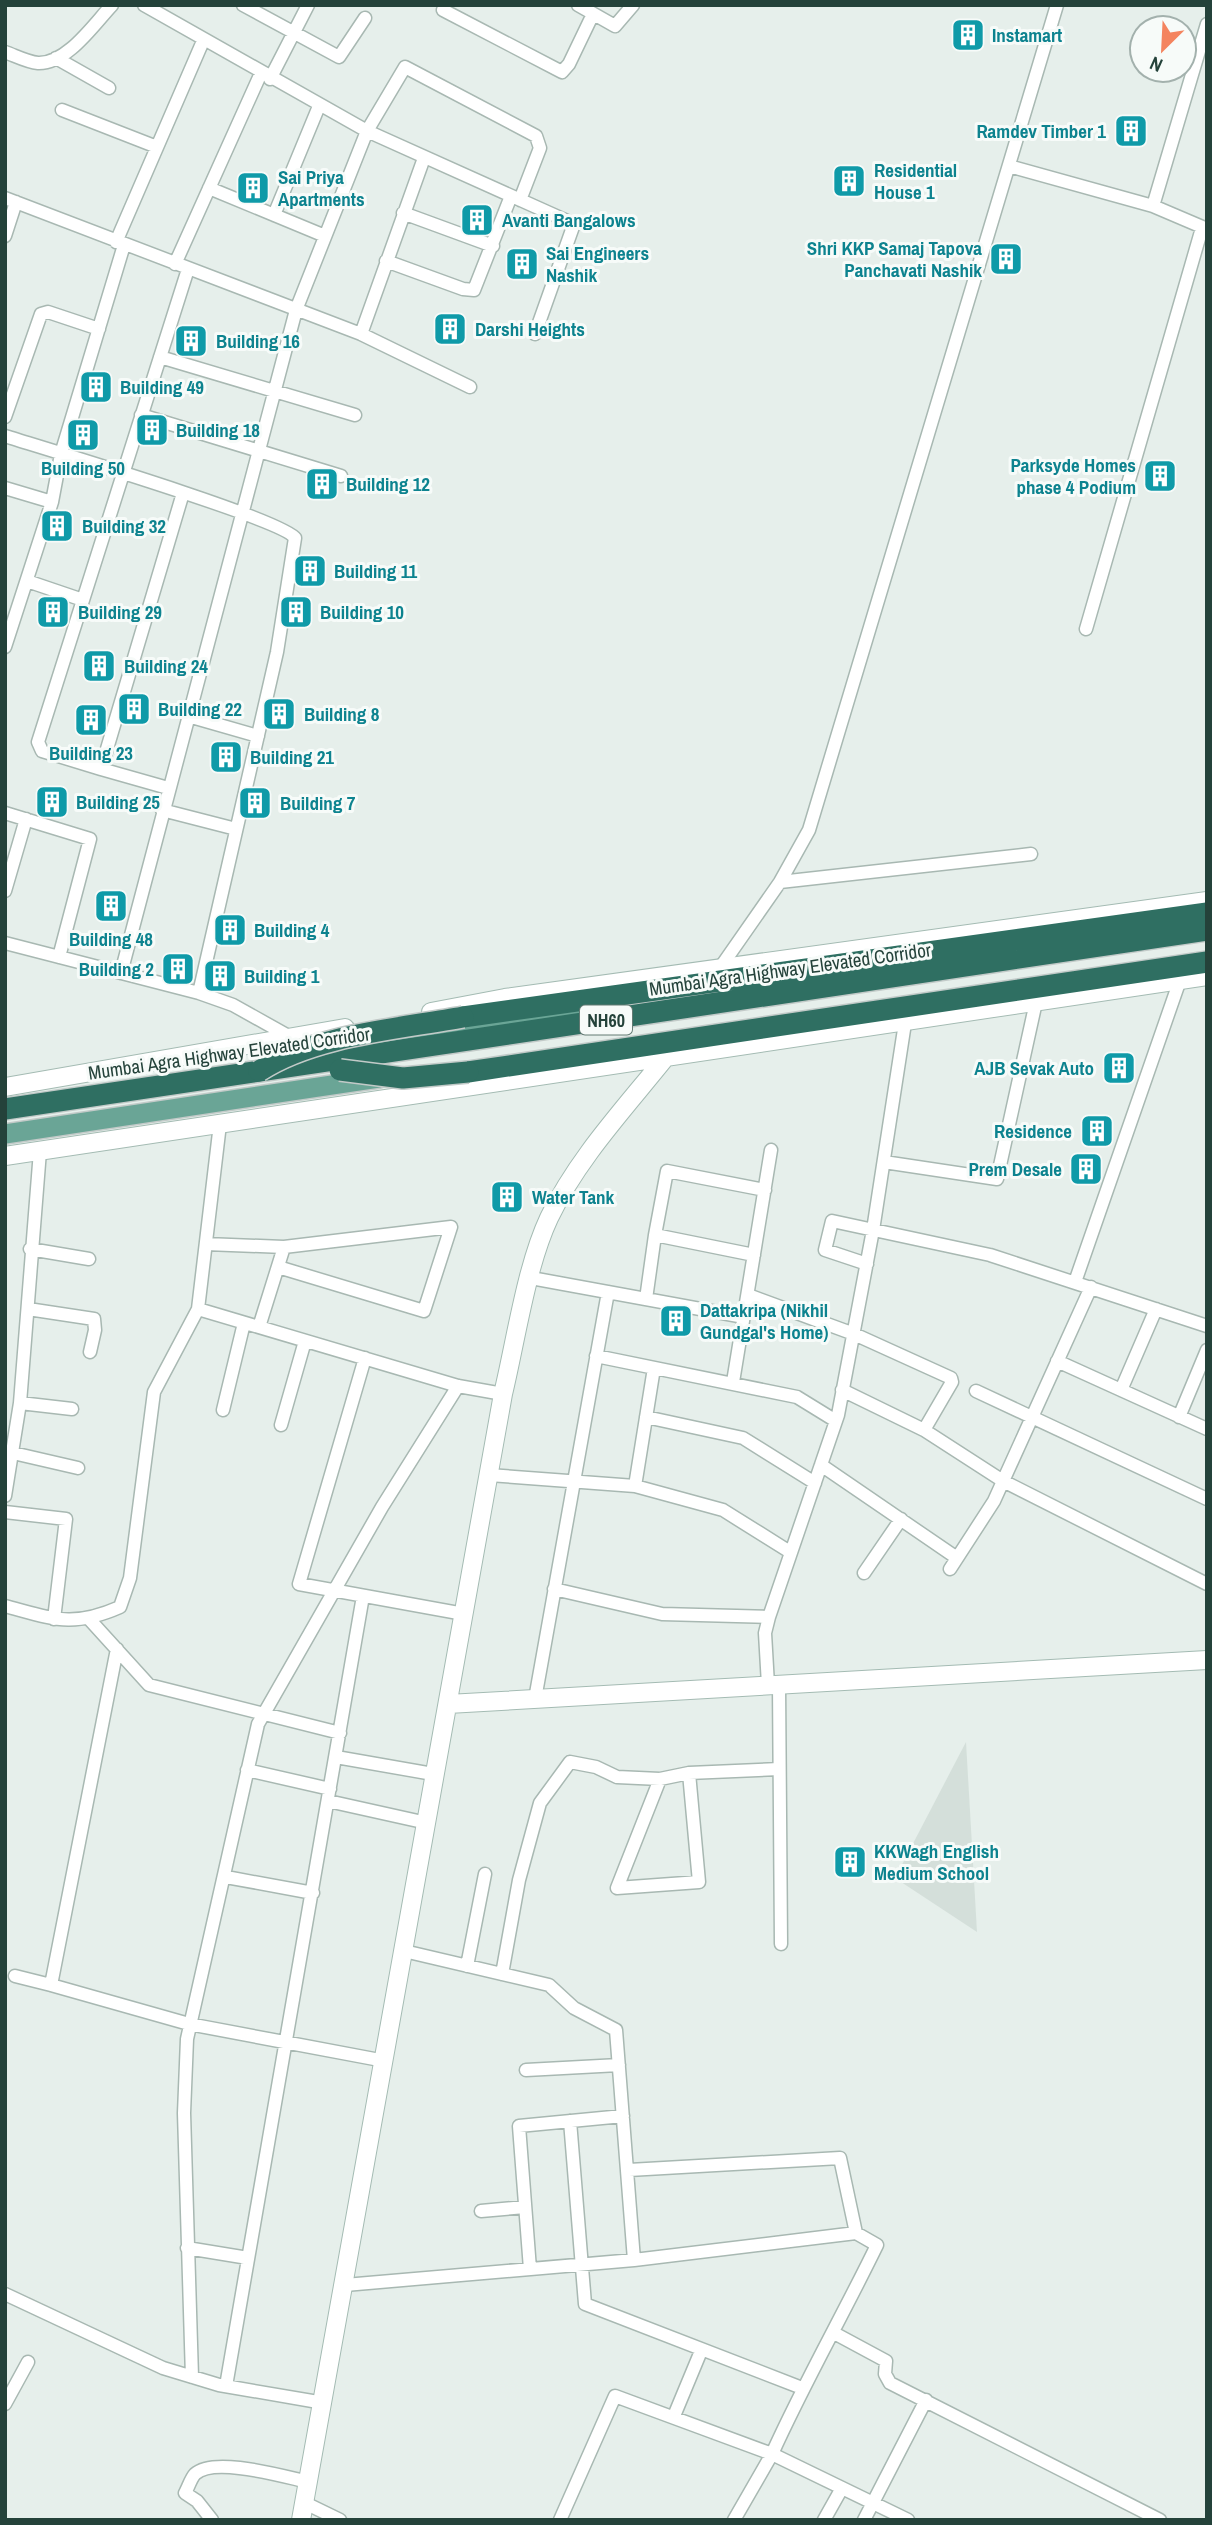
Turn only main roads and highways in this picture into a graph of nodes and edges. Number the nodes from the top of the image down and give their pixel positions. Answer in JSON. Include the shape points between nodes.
{"nodes":[{"id":1,"x":1207,"y":913,"type":"edge"},
{"id":2,"x":1207,"y":923,"type":"edge"},
{"id":3,"x":1207,"y":930,"type":"edge"},
{"id":4,"x":1207,"y":945,"type":"edge"},
{"id":5,"x":1207,"y":954,"type":"edge"},
{"id":6,"x":1207,"y":962,"type":"edge"},
{"id":7,"x":340,"y":1070,"type":"junction"},
{"id":8,"x":259,"y":1071,"type":"junction"},
{"id":9,"x":5,"y":1102,"type":"edge"},
{"id":10,"x":5,"y":1109,"type":"edge"},
{"id":11,"x":5,"y":1122,"type":"edge"},
{"id":12,"x":5,"y":1134,"type":"edge"}],
"edges":[{"from":1,"to":8,"type":"highway","bridge":true,"via":[[463,1017],[326,1043],[281,1056]]},
{"from":2,"to":9,"type":"main road","via":[[457,1030]]},
{"from":3,"to":8,"type":"highway","name":"Mumbai Agra Highway Elevated Corridor","number":"NH60"},
{"from":4,"to":7,"type":"highway","name":"Mumbai Agra Highway Elevated Corridor","number":"NH60","bridge":true},
{"from":5,"to":12,"type":"main road"},
{"from":6,"to":7,"type":"highway","bridge":true,"via":[[468,1072],[403,1078]]},
{"from":7,"to":11,"type":"highway","name":"Mumbai Agra Highway Elevated Corridor","number":"NH60"},
{"from":8,"to":10,"type":"highway","name":"Mumbai Agra Highway Elevated Corridor","number":"NH60"}]}
